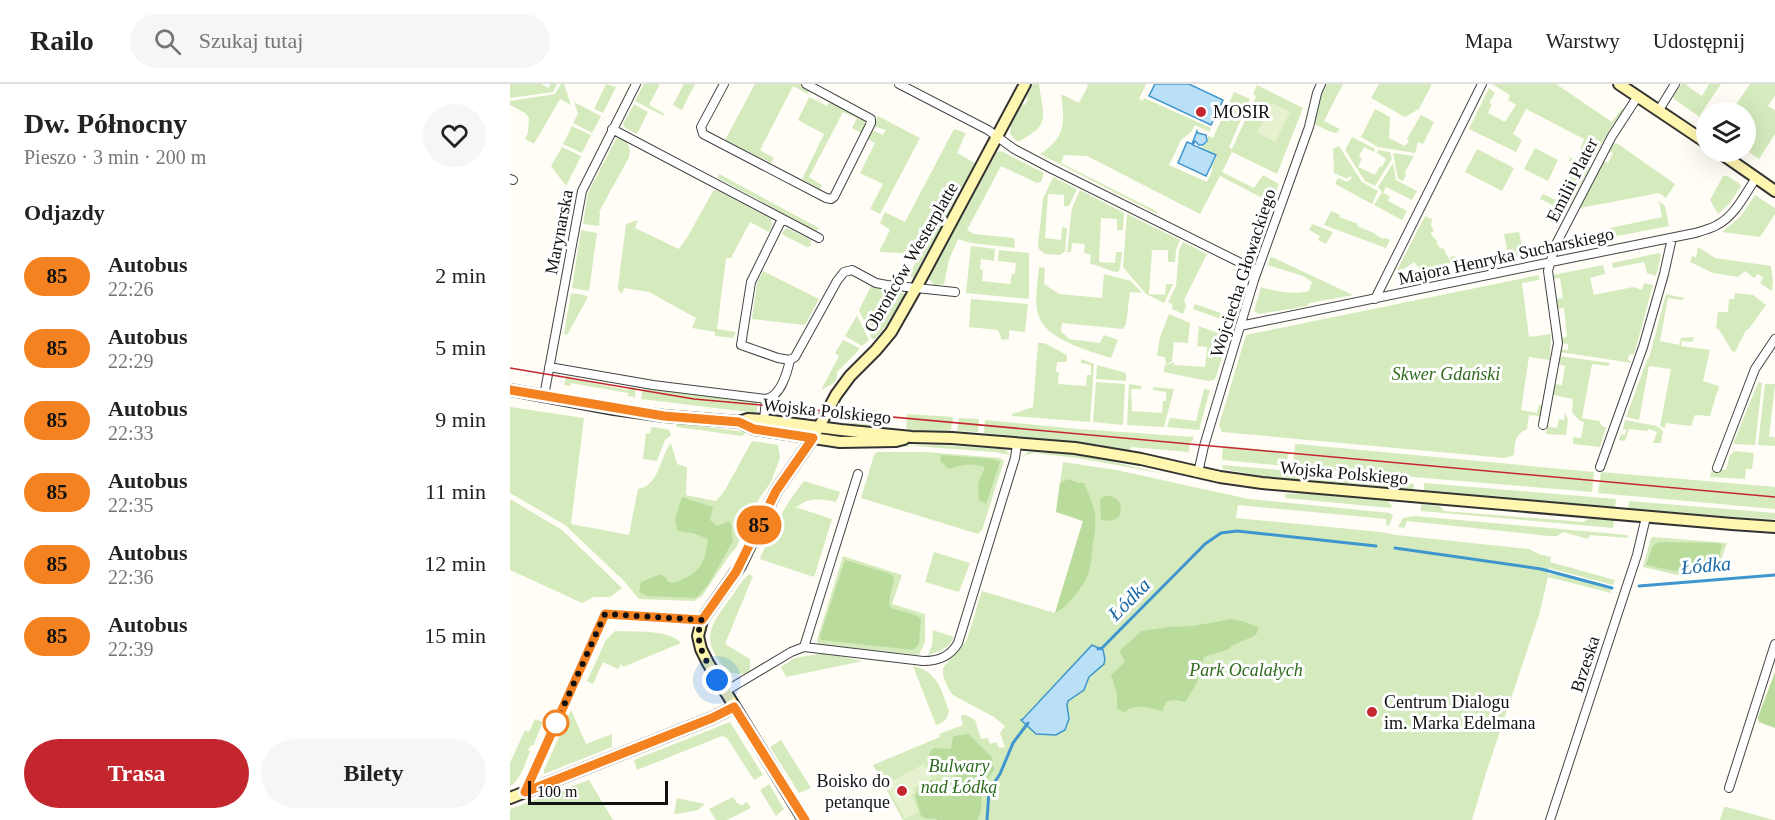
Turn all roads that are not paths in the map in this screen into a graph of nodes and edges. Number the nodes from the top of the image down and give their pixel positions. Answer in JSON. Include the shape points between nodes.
{"nodes":[{"id":1,"x":636,"y":84,"type":"edge"},
{"id":2,"x":724,"y":84,"type":"edge"},
{"id":3,"x":806,"y":84,"type":"edge"},
{"id":4,"x":899,"y":84,"type":"edge"},
{"id":5,"x":1025,"y":84,"type":"edge"},
{"id":6,"x":1322,"y":84,"type":"edge"},
{"id":7,"x":1482,"y":84,"type":"edge"},
{"id":8,"x":1619,"y":84,"type":"edge"},
{"id":9,"x":1675,"y":84,"type":"edge"},
{"id":10,"x":1638,"y":96,"type":"junction"},
{"id":11,"x":1659,"y":110,"type":"junction"},
{"id":12,"x":612,"y":129,"type":"junction"},
{"id":13,"x":1696,"y":135,"type":"edge"},
{"id":14,"x":998,"y":136,"type":"junction"},
{"id":15,"x":1733,"y":162,"type":"edge"},
{"id":16,"x":1756,"y":178,"type":"junction"},
{"id":17,"x":1775,"y":190,"type":"edge"},
{"id":18,"x":782,"y":219,"type":"junction"},
{"id":19,"x":819,"y":238,"type":"dead end"},
{"id":20,"x":1672,"y":238,"type":"junction"},
{"id":21,"x":1550,"y":262,"type":"junction"},
{"id":22,"x":1257,"y":271,"type":"junction"},
{"id":23,"x":916,"y":288,"type":"junction"},
{"id":24,"x":955,"y":292,"type":"dead end"},
{"id":25,"x":1375,"y":299,"type":"junction"},
{"id":26,"x":1240,"y":326,"type":"junction"},
{"id":27,"x":1775,"y":339,"type":"edge"},
{"id":28,"x":790,"y":360,"type":"junction"},
{"id":29,"x":549,"y":367,"type":"junction"},
{"id":30,"x":510,"y":390,"type":"edge"},
{"id":31,"x":544,"y":396,"type":"junction"},
{"id":32,"x":766,"y":399,"type":"junction"},
{"id":33,"x":764,"y":420,"type":"junction"},
{"id":34,"x":739,"y":422,"type":"junction"},
{"id":35,"x":1544,"y":425,"type":"dead end"},
{"id":36,"x":820,"y":427,"type":"junction"},
{"id":37,"x":912,"y":437,"type":"junction"},
{"id":38,"x":813,"y":438,"type":"junction"},
{"id":39,"x":1017,"y":444,"type":"junction"},
{"id":40,"x":1600,"y":467,"type":"dead end"},
{"id":41,"x":1716,"y":468,"type":"dead end"},
{"id":42,"x":1198,"y":473,"type":"junction"},
{"id":43,"x":858,"y":474,"type":"dead end"},
{"id":44,"x":1646,"y":517,"type":"junction"},
{"id":45,"x":1775,"y":527,"type":"edge"},
{"id":46,"x":702,"y":620,"type":"junction"},
{"id":47,"x":1775,"y":644,"type":"edge"},
{"id":48,"x":804,"y":647,"type":"junction"},
{"id":49,"x":724,"y":692,"type":"junction"},
{"id":50,"x":734,"y":707,"type":"junction"},
{"id":51,"x":1729,"y":788,"type":"dead end"},
{"id":52,"x":525,"y":792,"type":"junction"},
{"id":53,"x":510,"y":798,"type":"edge"},
{"id":54,"x":804,"y":820,"type":"edge"},
{"id":55,"x":1550,"y":820,"type":"edge"}],
"edges":[{"from":1,"to":12,"type":"street","name":"Marynarska"},
{"from":2,"to":3,"type":"street","via":[[702,127],[703,134],[831,199],[871,119]]},
{"from":4,"to":14,"type":"street"},
{"from":5,"to":14,"type":"main road","name":"Obrońców Westerplatte"},
{"from":6,"to":22,"type":"street","name":"Wojciecha Głowackiego"},
{"from":7,"to":25,"type":"street"},
{"from":8,"to":10,"type":"main road"},
{"from":9,"to":11,"type":"street"},
{"from":10,"to":11,"type":"main road"},
{"from":10,"to":21,"type":"street","name":"Emilii Plater","via":[[1612,136]]},
{"from":11,"to":13,"type":"main road"},
{"from":12,"to":18,"type":"street"},
{"from":12,"to":29,"type":"street","name":"Marynarska","via":[[582,191]]},
{"from":14,"to":22,"type":"street","via":[[1052,169]]},
{"from":14,"to":23,"type":"main road","name":"Obrońców Westerplatte"},
{"from":15,"to":16,"type":"main road"},
{"from":16,"to":17,"type":"main road"},
{"from":16,"to":20,"type":"street","name":"Majora Henryka Sucharskiego","via":[[1725,220]]},
{"from":18,"to":19,"type":"street"},
{"from":18,"to":28,"type":"street","via":[[751,282],[741,345]]},
{"from":20,"to":21,"type":"street","name":"Majora Henryka Sucharskiego"},
{"from":20,"to":40,"type":"street","via":[[1643,347]]},
{"from":21,"to":25,"type":"street","name":"Majora Henryka Sucharskiego"},
{"from":21,"to":35,"type":"street","name":"Emilii Plater","via":[[1547,274],[1558,343]]},
{"from":22,"to":26,"type":"street","name":"Wojciecha Głowackiego"},
{"from":23,"to":24,"type":"street"},
{"from":23,"to":28,"type":"street","via":[[879,284],[852,270],[844,272]]},
{"from":23,"to":36,"type":"main road","name":"Obrońców Westerplatte","via":[[891,332],[842,386]]},
{"from":25,"to":26,"type":"street","name":"Majora Henryka Sucharskiego"},
{"from":26,"to":42,"type":"street","name":"Wojciecha Głowackiego"},
{"from":27,"to":41,"type":"street","via":[[1755,369]]},
{"from":28,"to":32,"type":"street","via":[[776,393]]},
{"from":29,"to":31,"type":"street","name":"Marynarska"},
{"from":29,"to":32,"type":"street"},
{"from":30,"to":31,"type":"main road","name":"Wojska Polskiego"},
{"from":31,"to":34,"type":"main road","name":"Wojska Polskiego","via":[[664,416]]},
{"from":32,"to":33,"type":"street"},
{"from":33,"to":34,"type":"main road","name":"Wojska Polskiego"},
{"from":33,"to":36,"type":"main road","name":"Wojska Polskiego"},
{"from":34,"to":38,"type":"main road","name":"Wojska Polskiego","via":[[754,429]]},
{"from":36,"to":37,"type":"main road","name":"Wojska Polskiego"},
{"from":36,"to":38,"type":"main road","name":"Obrońców Westerplatte"},
{"from":37,"to":38,"type":"main road","name":"Wojska Polskiego","via":[[845,442]]},
{"from":37,"to":39,"type":"main road","name":"Wojska Polskiego"},
{"from":38,"to":46,"type":"main road","name":"Obrońców Westerplatte","via":[[776,491],[736,572]]},
{"from":39,"to":42,"type":"main road","name":"Wojska Polskiego","via":[[1075,448]]},
{"from":39,"to":48,"type":"street","via":[[958,644],[952,652],[933,661]]},
{"from":42,"to":44,"type":"main road","name":"Wojska Polskiego","via":[[1262,483]]},
{"from":43,"to":48,"type":"street"},
{"from":44,"to":45,"type":"main road","name":"Wojska Polskiego"},
{"from":44,"to":55,"type":"street","name":"Brzeska"},
{"from":46,"to":49,"type":"main road","via":[[700,645]]},
{"from":46,"to":52,"type":"street","via":[[605,614]]},
{"from":47,"to":51,"type":"street"},
{"from":48,"to":49,"type":"street"},
{"from":49,"to":50,"type":"main road"},
{"from":50,"to":52,"type":"main road"},
{"from":50,"to":54,"type":"main road"},
{"from":52,"to":53,"type":"main road"}]}
